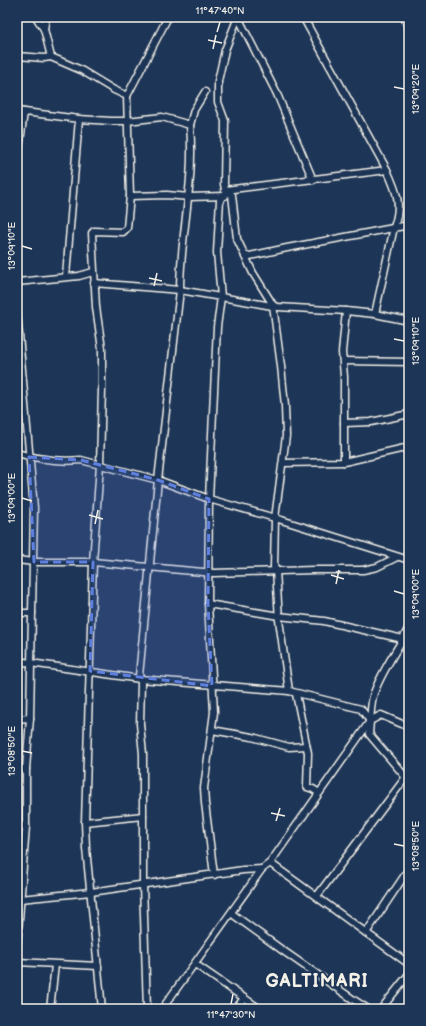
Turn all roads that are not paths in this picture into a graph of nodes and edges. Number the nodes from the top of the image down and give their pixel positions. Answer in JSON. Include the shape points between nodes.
{"nodes":[{"id":1,"x":36,"y":17,"type":"edge"},
{"id":2,"x":46,"y":17,"type":"edge"},
{"id":3,"x":168,"y":17,"type":"edge"},
{"id":4,"x":238,"y":17,"type":"edge"},
{"id":5,"x":303,"y":17,"type":"edge"},
{"id":6,"x":404,"y":17,"type":"edge"},
{"id":7,"x":44,"y":29,"type":"junction"},
{"id":8,"x":409,"y":30,"type":"edge"},
{"id":9,"x":17,"y":56,"type":"edge"},
{"id":10,"x":51,"y":57,"type":"junction"},
{"id":11,"x":204,"y":92,"type":"dead end"},
{"id":12,"x":127,"y":96,"type":"junction"},
{"id":13,"x":17,"y":111,"type":"edge"},
{"id":14,"x":24,"y":112,"type":"junction"},
{"id":15,"x":79,"y":119,"type":"junction"},
{"id":16,"x":128,"y":121,"type":"junction"},
{"id":17,"x":190,"y":125,"type":"junction"},
{"id":18,"x":17,"y":164,"type":"edge"},
{"id":19,"x":387,"y":170,"type":"junction"},
{"id":20,"x":313,"y":180,"type":"junction"},
{"id":21,"x":224,"y":193,"type":"junction"},
{"id":22,"x":130,"y":196,"type":"junction"},
{"id":23,"x":189,"y":197,"type":"junction"},
{"id":24,"x":409,"y":225,"type":"edge"},
{"id":25,"x":394,"y":227,"type":"junction"},
{"id":26,"x":245,"y":257,"type":"junction"},
{"id":27,"x":93,"y":272,"type":"junction"},
{"id":28,"x":66,"y":276,"type":"junction"},
{"id":29,"x":17,"y":282,"type":"edge"},
{"id":30,"x":94,"y":283,"type":"junction"},
{"id":31,"x":180,"y":290,"type":"junction"},
{"id":32,"x":221,"y":297,"type":"junction"},
{"id":33,"x":273,"y":305,"type":"junction"},
{"id":34,"x":346,"y":311,"type":"junction"},
{"id":35,"x":17,"y":312,"type":"edge"},
{"id":36,"x":375,"y":314,"type":"junction"},
{"id":37,"x":409,"y":321,"type":"edge"},
{"id":38,"x":18,"y":322,"type":"edge"},
{"id":39,"x":344,"y":361,"type":"junction"},
{"id":40,"x":409,"y":362,"type":"edge"},
{"id":41,"x":409,"y":414,"type":"edge"},
{"id":42,"x":344,"y":423,"type":"junction"},
{"id":43,"x":409,"y":447,"type":"edge"},
{"id":44,"x":17,"y":453,"type":"edge"},
{"id":45,"x":29,"y":457,"type":"junction"},
{"id":46,"x":344,"y":462,"type":"junction"},
{"id":47,"x":283,"y":463,"type":"junction"},
{"id":48,"x":100,"y":465,"type":"junction"},
{"id":49,"x":158,"y":480,"type":"junction"},
{"id":50,"x":209,"y":499,"type":"junction"},
{"id":51,"x":276,"y":518,"type":"junction"},
{"id":52,"x":396,"y":557,"type":"junction"},
{"id":53,"x":17,"y":560,"type":"edge"},
{"id":54,"x":409,"y":560,"type":"edge"},
{"id":55,"x":34,"y":562,"type":"junction"},
{"id":56,"x":93,"y":562,"type":"junction"},
{"id":57,"x":149,"y":568,"type":"junction"},
{"id":58,"x":276,"y":570,"type":"junction"},
{"id":59,"x":208,"y":572,"type":"junction"},
{"id":60,"x":208,"y":604,"type":"junction"},
{"id":61,"x":17,"y":614,"type":"edge"},
{"id":62,"x":32,"y":614,"type":"junction"},
{"id":63,"x":279,"y":616,"type":"junction"},
{"id":64,"x":409,"y":627,"type":"edge"},
{"id":65,"x":404,"y":639,"type":"junction"},
{"id":66,"x":17,"y":661,"type":"edge"},
{"id":67,"x":31,"y":663,"type":"junction"},
{"id":68,"x":90,"y":671,"type":"junction"},
{"id":69,"x":140,"y":679,"type":"junction"},
{"id":70,"x":212,"y":686,"type":"junction"},
{"id":71,"x":289,"y":691,"type":"junction"},
{"id":72,"x":296,"y":694,"type":"junction"},
{"id":73,"x":30,"y":718,"type":"junction"},
{"id":74,"x":17,"y":719,"type":"edge"},
{"id":75,"x":370,"y":721,"type":"junction"},
{"id":76,"x":409,"y":727,"type":"edge"},
{"id":77,"x":212,"y":730,"type":"junction"},
{"id":78,"x":306,"y":746,"type":"junction"},
{"id":79,"x":17,"y":769,"type":"edge"},
{"id":80,"x":26,"y":769,"type":"junction"},
{"id":81,"x":407,"y":779,"type":"edge"},
{"id":82,"x":319,"y":793,"type":"junction"},
{"id":83,"x":143,"y":816,"type":"junction"},
{"id":84,"x":85,"y":822,"type":"junction"},
{"id":85,"x":17,"y":825,"type":"edge"},
{"id":86,"x":26,"y":826,"type":"junction"},
{"id":87,"x":270,"y":863,"type":"junction"},
{"id":88,"x":262,"y":869,"type":"junction"},
{"id":89,"x":409,"y":869,"type":"edge"},
{"id":90,"x":214,"y":874,"type":"junction"},
{"id":91,"x":143,"y":885,"type":"junction"},
{"id":92,"x":91,"y":892,"type":"junction"},
{"id":93,"x":317,"y":896,"type":"junction"},
{"id":94,"x":20,"y":899,"type":"junction"},
{"id":95,"x":231,"y":913,"type":"junction"},
{"id":96,"x":366,"y":933,"type":"junction"},
{"id":97,"x":17,"y":946,"type":"edge"},
{"id":98,"x":17,"y":962,"type":"edge"},
{"id":99,"x":195,"y":964,"type":"junction"},
{"id":100,"x":409,"y":964,"type":"edge"},
{"id":101,"x":55,"y":965,"type":"junction"},
{"id":102,"x":98,"y":966,"type":"junction"},
{"id":103,"x":409,"y":974,"type":"edge"},
{"id":104,"x":244,"y":998,"type":"junction"},
{"id":105,"x":50,"y":1009,"type":"edge"},
{"id":106,"x":102,"y":1009,"type":"edge"},
{"id":107,"x":147,"y":1009,"type":"edge"},
{"id":108,"x":162,"y":1009,"type":"edge"},
{"id":109,"x":236,"y":1009,"type":"edge"},
{"id":110,"x":260,"y":1009,"type":"edge"},
{"id":111,"x":368,"y":1009,"type":"edge"},
{"id":112,"x":381,"y":1009,"type":"edge"}],
"edges":[{"from":1,"to":7,"type":"street"},
{"from":2,"to":7,"type":"street"},
{"from":3,"to":12,"type":"street"},
{"from":4,"to":20,"type":"street","via":[[277,94]]},
{"from":4,"to":21,"type":"street","via":[[225,50],[218,82],[218,102],[225,121]]},
{"from":5,"to":19,"type":"street"},
{"from":6,"to":8,"type":"street"},
{"from":7,"to":10,"type":"street"},
{"from":9,"to":10,"type":"street"},
{"from":10,"to":12,"type":"street","via":[[81,70]]},
{"from":11,"to":17,"type":"street","via":[[194,110]]},
{"from":12,"to":16,"type":"street"},
{"from":13,"to":14,"type":"street"},
{"from":14,"to":15,"type":"street"},
{"from":14,"to":18,"type":"street"},
{"from":15,"to":16,"type":"street"},
{"from":15,"to":28,"type":"street"},
{"from":16,"to":17,"type":"street","via":[[162,117]]},
{"from":16,"to":22,"type":"street"},
{"from":17,"to":23,"type":"street"},
{"from":19,"to":20,"type":"street"},
{"from":19,"to":25,"type":"street","via":[[398,200],[398,215]]},
{"from":20,"to":21,"type":"street"},
{"from":21,"to":23,"type":"street"},
{"from":21,"to":26,"type":"street","via":[[232,195],[237,239]]},
{"from":21,"to":32,"type":"street","via":[[220,200],[217,246]]},
{"from":22,"to":23,"type":"street"},
{"from":22,"to":27,"type":"street","via":[[127,228],[123,232],[92,233]]},
{"from":23,"to":31,"type":"street"},
{"from":24,"to":25,"type":"street"},
{"from":25,"to":26,"type":"street"},
{"from":25,"to":36,"type":"street"},
{"from":26,"to":33,"type":"street"},
{"from":27,"to":28,"type":"street"},
{"from":27,"to":30,"type":"street"},
{"from":28,"to":29,"type":"street"},
{"from":30,"to":31,"type":"street"},
{"from":30,"to":48,"type":"street","via":[[102,349]]},
{"from":31,"to":32,"type":"street"},
{"from":31,"to":49,"type":"street"},
{"from":32,"to":33,"type":"street"},
{"from":32,"to":50,"type":"street","via":[[217,327]]},
{"from":33,"to":34,"type":"street"},
{"from":33,"to":47,"type":"street","via":[[285,406],[286,436]]},
{"from":34,"to":36,"type":"street"},
{"from":34,"to":39,"type":"street","via":[[342,352]]},
{"from":35,"to":38,"type":"street"},
{"from":36,"to":37,"type":"street"},
{"from":38,"to":45,"type":"street"},
{"from":39,"to":40,"type":"street"},
{"from":39,"to":42,"type":"street"},
{"from":41,"to":42,"type":"street","via":[[371,422]]},
{"from":42,"to":46,"type":"street"},
{"from":43,"to":46,"type":"street"},
{"from":44,"to":45,"type":"street"},
{"from":45,"to":48,"type":"street","via":[[81,460]]},
{"from":45,"to":55,"type":"street","via":[[34,508]]},
{"from":46,"to":47,"type":"street"},
{"from":47,"to":51,"type":"street"},
{"from":48,"to":49,"type":"street"},
{"from":48,"to":56,"type":"street"},
{"from":49,"to":50,"type":"street"},
{"from":49,"to":57,"type":"street"},
{"from":50,"to":51,"type":"street"},
{"from":50,"to":59,"type":"street"},
{"from":51,"to":52,"type":"street"},
{"from":51,"to":58,"type":"street"},
{"from":52,"to":54,"type":"street"},
{"from":52,"to":58,"type":"street","via":[[377,567],[363,570]]},
{"from":53,"to":55,"type":"street"},
{"from":55,"to":56,"type":"street"},
{"from":55,"to":62,"type":"street"},
{"from":56,"to":57,"type":"street"},
{"from":56,"to":68,"type":"street"},
{"from":57,"to":59,"type":"street"},
{"from":57,"to":69,"type":"street"},
{"from":58,"to":59,"type":"street"},
{"from":58,"to":63,"type":"street"},
{"from":59,"to":60,"type":"street"},
{"from":60,"to":63,"type":"street"},
{"from":60,"to":70,"type":"street"},
{"from":61,"to":62,"type":"street"},
{"from":62,"to":67,"type":"street"},
{"from":63,"to":65,"type":"street","via":[[324,621]]},
{"from":63,"to":71,"type":"street"},
{"from":64,"to":65,"type":"street"},
{"from":65,"to":75,"type":"street","via":[[383,672],[373,697]]},
{"from":66,"to":67,"type":"street"},
{"from":67,"to":68,"type":"street"},
{"from":67,"to":73,"type":"street"},
{"from":68,"to":69,"type":"street"},
{"from":68,"to":84,"type":"street"},
{"from":69,"to":70,"type":"street"},
{"from":69,"to":83,"type":"street"},
{"from":70,"to":71,"type":"street"},
{"from":70,"to":77,"type":"street"},
{"from":71,"to":72,"type":"street"},
{"from":72,"to":75,"type":"street","via":[[361,710]]},
{"from":72,"to":78,"type":"street"},
{"from":73,"to":74,"type":"street"},
{"from":73,"to":80,"type":"street"},
{"from":75,"to":76,"type":"street","via":[[381,715]]},
{"from":75,"to":81,"type":"street","via":[[369,734]]},
{"from":75,"to":82,"type":"street"},
{"from":77,"to":78,"type":"street","via":[[289,747]]},
{"from":77,"to":90,"type":"street","via":[[204,788]]},
{"from":78,"to":82,"type":"street","via":[[307,787]]},
{"from":79,"to":80,"type":"street"},
{"from":80,"to":86,"type":"street"},
{"from":81,"to":93,"type":"street"},
{"from":82,"to":87,"type":"street"},
{"from":83,"to":84,"type":"street"},
{"from":83,"to":91,"type":"street"},
{"from":84,"to":92,"type":"street"},
{"from":85,"to":86,"type":"street"},
{"from":86,"to":94,"type":"street"},
{"from":87,"to":88,"type":"street"},
{"from":87,"to":93,"type":"street"},
{"from":88,"to":90,"type":"street"},
{"from":88,"to":95,"type":"street"},
{"from":89,"to":96,"type":"street"},
{"from":90,"to":91,"type":"street"},
{"from":91,"to":92,"type":"street"},
{"from":91,"to":107,"type":"street"},
{"from":92,"to":94,"type":"street"},
{"from":92,"to":102,"type":"street"},
{"from":93,"to":96,"type":"street"},
{"from":94,"to":97,"type":"street"},
{"from":95,"to":99,"type":"street"},
{"from":95,"to":111,"type":"street"},
{"from":96,"to":100,"type":"street"},
{"from":98,"to":101,"type":"street"},
{"from":99,"to":104,"type":"street"},
{"from":99,"to":108,"type":"street"},
{"from":101,"to":102,"type":"street"},
{"from":101,"to":105,"type":"street"},
{"from":102,"to":106,"type":"street"},
{"from":103,"to":112,"type":"street"},
{"from":104,"to":109,"type":"street"},
{"from":104,"to":110,"type":"street"}]}
